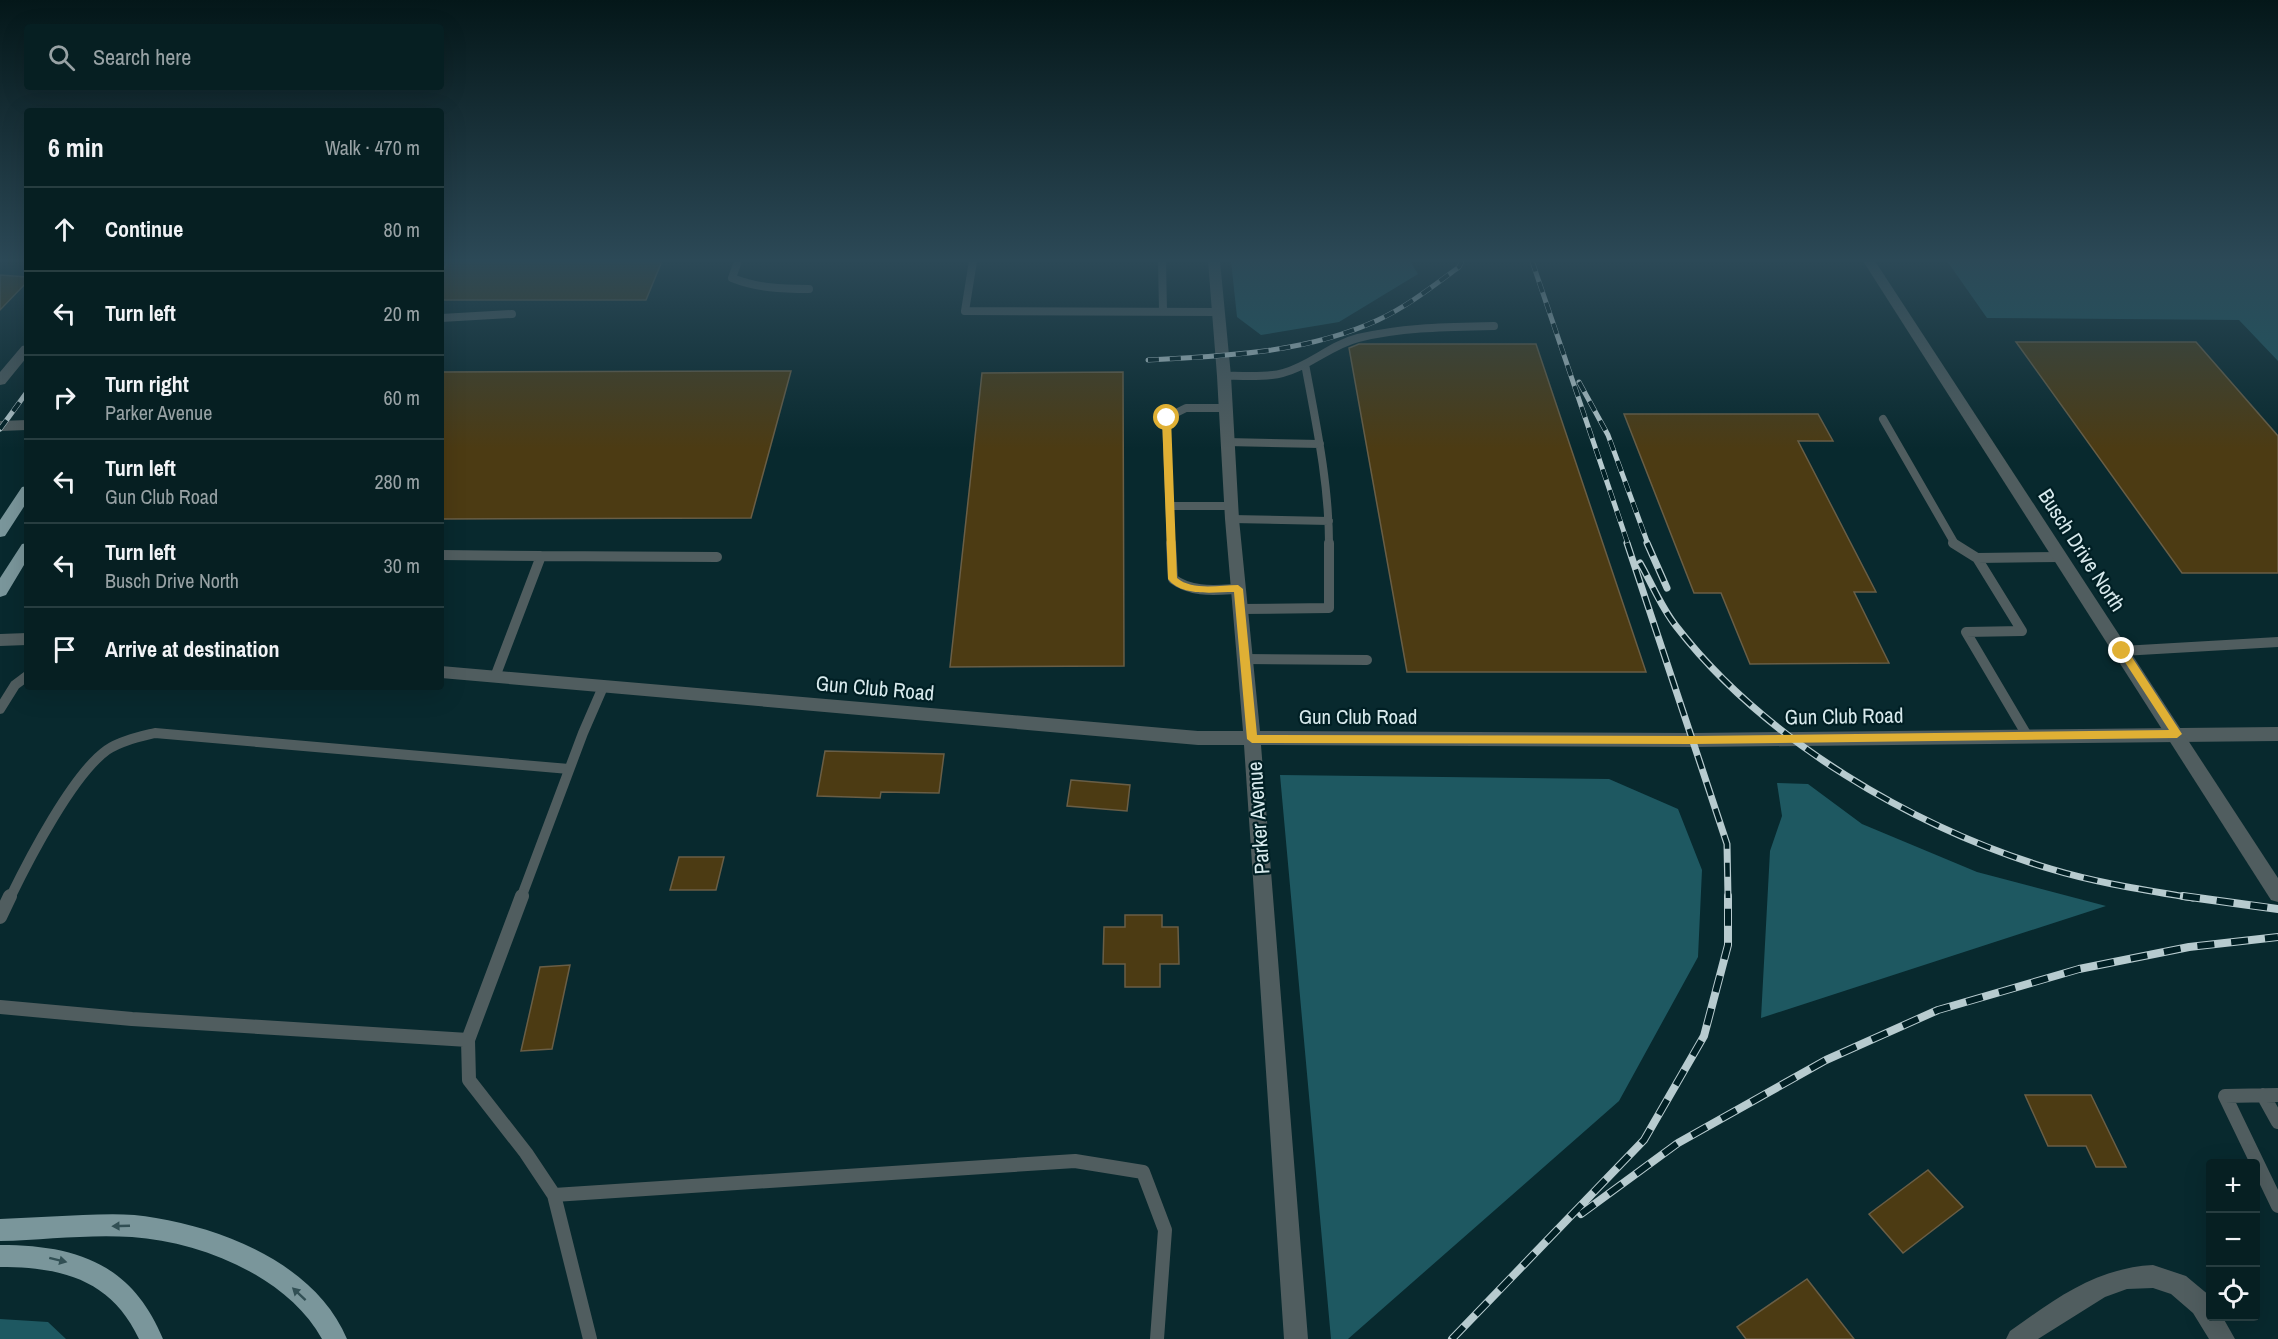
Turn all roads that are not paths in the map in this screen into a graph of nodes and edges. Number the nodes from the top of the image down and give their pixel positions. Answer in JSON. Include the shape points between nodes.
{"nodes":[{"id":1,"x":1219,"y":323,"type":"edge"},
{"id":2,"x":1910,"y":323,"type":"edge"},
{"id":3,"x":1494,"y":326,"type":"dead end"},
{"id":4,"x":24,"y":353,"type":"edge"},
{"id":5,"x":1305,"y":364,"type":"junction"},
{"id":6,"x":1224,"y":376,"type":"junction"},
{"id":7,"x":0,"y":381,"type":"edge"},
{"id":8,"x":1225,"y":408,"type":"junction"},
{"id":9,"x":1883,"y":419,"type":"dead end"},
{"id":10,"x":24,"y":425,"type":"edge"},
{"id":11,"x":0,"y":426,"type":"edge"},
{"id":12,"x":1227,"y":442,"type":"junction"},
{"id":13,"x":1320,"y":444,"type":"junction"},
{"id":14,"x":24,"y":496,"type":"edge"},
{"id":15,"x":1170,"y":506,"type":"junction"},
{"id":16,"x":1231,"y":512,"type":"junction"},
{"id":17,"x":1329,"y":521,"type":"junction"},
{"id":18,"x":0,"y":532,"type":"edge"},
{"id":19,"x":24,"y":553,"type":"edge"},
{"id":20,"x":444,"y":555,"type":"edge"},
{"id":21,"x":541,"y":556,"type":"junction"},
{"id":22,"x":717,"y":557,"type":"dead end"},
{"id":23,"x":2061,"y":557,"type":"junction"},
{"id":24,"x":1977,"y":558,"type":"junction"},
{"id":25,"x":1238,"y":589,"type":"junction"},
{"id":26,"x":0,"y":591,"type":"edge"},
{"id":27,"x":1240,"y":609,"type":"junction"},
{"id":28,"x":24,"y":639,"type":"edge"},
{"id":29,"x":0,"y":640,"type":"edge"},
{"id":30,"x":2278,"y":642,"type":"edge"},
{"id":31,"x":2122,"y":651,"type":"junction"},
{"id":32,"x":1244,"y":659,"type":"junction"},
{"id":33,"x":1367,"y":660,"type":"dead end"},
{"id":34,"x":444,"y":672,"type":"edge"},
{"id":35,"x":495,"y":677,"type":"junction"},
{"id":36,"x":24,"y":678,"type":"edge"},
{"id":37,"x":603,"y":687,"type":"junction"},
{"id":38,"x":0,"y":709,"type":"edge"},
{"id":39,"x":2177,"y":734,"type":"junction"},
{"id":40,"x":2278,"y":734,"type":"edge"},
{"id":41,"x":2028,"y":737,"type":"junction"},
{"id":42,"x":1252,"y":739,"type":"junction"},
{"id":43,"x":569,"y":769,"type":"junction"},
{"id":44,"x":2278,"y":894,"type":"edge"},
{"id":45,"x":0,"y":917,"type":"edge"},
{"id":46,"x":0,"y":1007,"type":"edge"},
{"id":47,"x":468,"y":1040,"type":"junction"},
{"id":48,"x":2263,"y":1095,"type":"junction"},
{"id":49,"x":2278,"y":1095,"type":"edge"},
{"id":50,"x":2278,"y":1122,"type":"edge"},
{"id":51,"x":554,"y":1195,"type":"junction"},
{"id":52,"x":2278,"y":1206,"type":"edge"},
{"id":53,"x":0,"y":1230,"type":"edge"},
{"id":54,"x":0,"y":1256,"type":"edge"},
{"id":55,"x":151,"y":1339,"type":"edge"},
{"id":56,"x":336,"y":1339,"type":"edge"},
{"id":57,"x":590,"y":1339,"type":"edge"},
{"id":58,"x":1157,"y":1339,"type":"edge"},
{"id":59,"x":1296,"y":1339,"type":"edge"},
{"id":60,"x":2018,"y":1339,"type":"edge"},
{"id":61,"x":2223,"y":1339,"type":"edge"}],
"edges":[{"from":1,"to":6,"type":"street","name":"Parker Avenue"},
{"from":2,"to":23,"type":"street","name":"Busch Drive North"},
{"from":3,"to":5,"type":"lane","via":[[1406,328],[1355,339]]},
{"from":4,"to":7,"type":"street"},
{"from":5,"to":6,"type":"lane","via":[[1282,374]]},
{"from":5,"to":13,"type":"lane"},
{"from":6,"to":8,"type":"street","name":"Parker Avenue"},
{"from":8,"to":12,"type":"street","name":"Parker Avenue"},
{"from":8,"to":15,"type":"lane","via":[[1184,408],[1167,418]]},
{"from":9,"to":24,"type":"lane","via":[[1953,543]]},
{"from":10,"to":11,"type":"street"},
{"from":12,"to":13,"type":"lane"},
{"from":12,"to":16,"type":"street","name":"Parker Avenue"},
{"from":13,"to":17,"type":"lane"},
{"from":14,"to":18,"type":"main road"},
{"from":15,"to":16,"type":"lane"},
{"from":15,"to":25,"type":"lane","via":[[1173,579],[1180,586],[1199,589]]},
{"from":16,"to":17,"type":"lane"},
{"from":16,"to":25,"type":"street","name":"Parker Avenue"},
{"from":17,"to":27,"type":"lane","via":[[1329,608]]},
{"from":19,"to":26,"type":"main road"},
{"from":20,"to":21,"type":"lane"},
{"from":21,"to":22,"type":"lane"},
{"from":21,"to":35,"type":"lane"},
{"from":23,"to":24,"type":"lane"},
{"from":23,"to":31,"type":"street","name":"Busch Drive North"},
{"from":24,"to":41,"type":"lane","via":[[2022,631],[1966,632]]},
{"from":25,"to":27,"type":"street","name":"Parker Avenue"},
{"from":27,"to":32,"type":"street","name":"Parker Avenue"},
{"from":28,"to":29,"type":"street"},
{"from":30,"to":31,"type":"lane"},
{"from":31,"to":39,"type":"street","name":"Busch Drive North"},
{"from":32,"to":33,"type":"lane"},
{"from":32,"to":42,"type":"street","name":"Parker Avenue"},
{"from":34,"to":35,"type":"street","name":"Gun Club Road"},
{"from":35,"to":37,"type":"street","name":"Gun Club Road"},
{"from":36,"to":38,"type":"lane"},
{"from":37,"to":42,"type":"street","name":"Gun Club Road","via":[[1198,738]]},
{"from":37,"to":43,"type":"lane"},
{"from":39,"to":40,"type":"street","name":"Gun Club Road"},
{"from":39,"to":41,"type":"street","name":"Gun Club Road"},
{"from":39,"to":44,"type":"street","name":"Busch Drive North"},
{"from":41,"to":42,"type":"street","name":"Gun Club Road"},
{"from":42,"to":59,"type":"street","name":"Parker Avenue"},
{"from":43,"to":45,"type":"lane","via":[[155,733],[107,750],[83,772],[29,859]]},
{"from":43,"to":47,"type":"lane"},
{"from":46,"to":47,"type":"lane","via":[[110,1018]]},
{"from":47,"to":51,"type":"lane","via":[[469,1080]]},
{"from":48,"to":49,"type":"lane"},
{"from":48,"to":50,"type":"lane"},
{"from":48,"to":52,"type":"lane","via":[[2225,1096]]},
{"from":51,"to":57,"type":"lane"},
{"from":51,"to":58,"type":"lane","via":[[1075,1161],[1143,1172],[1165,1230]]},
{"from":56,"to":53,"type":"main road","one_way":true,"via":[[318,1311],[286,1282],[218,1245],[133,1226]]},
{"from":54,"to":55,"type":"main road","one_way":true,"via":[[60,1259],[110,1282],[130,1299]]},
{"from":60,"to":61,"type":"street","via":[[2085,1293],[2120,1278],[2152,1276],[2176,1284],[2194,1296]]}]}
